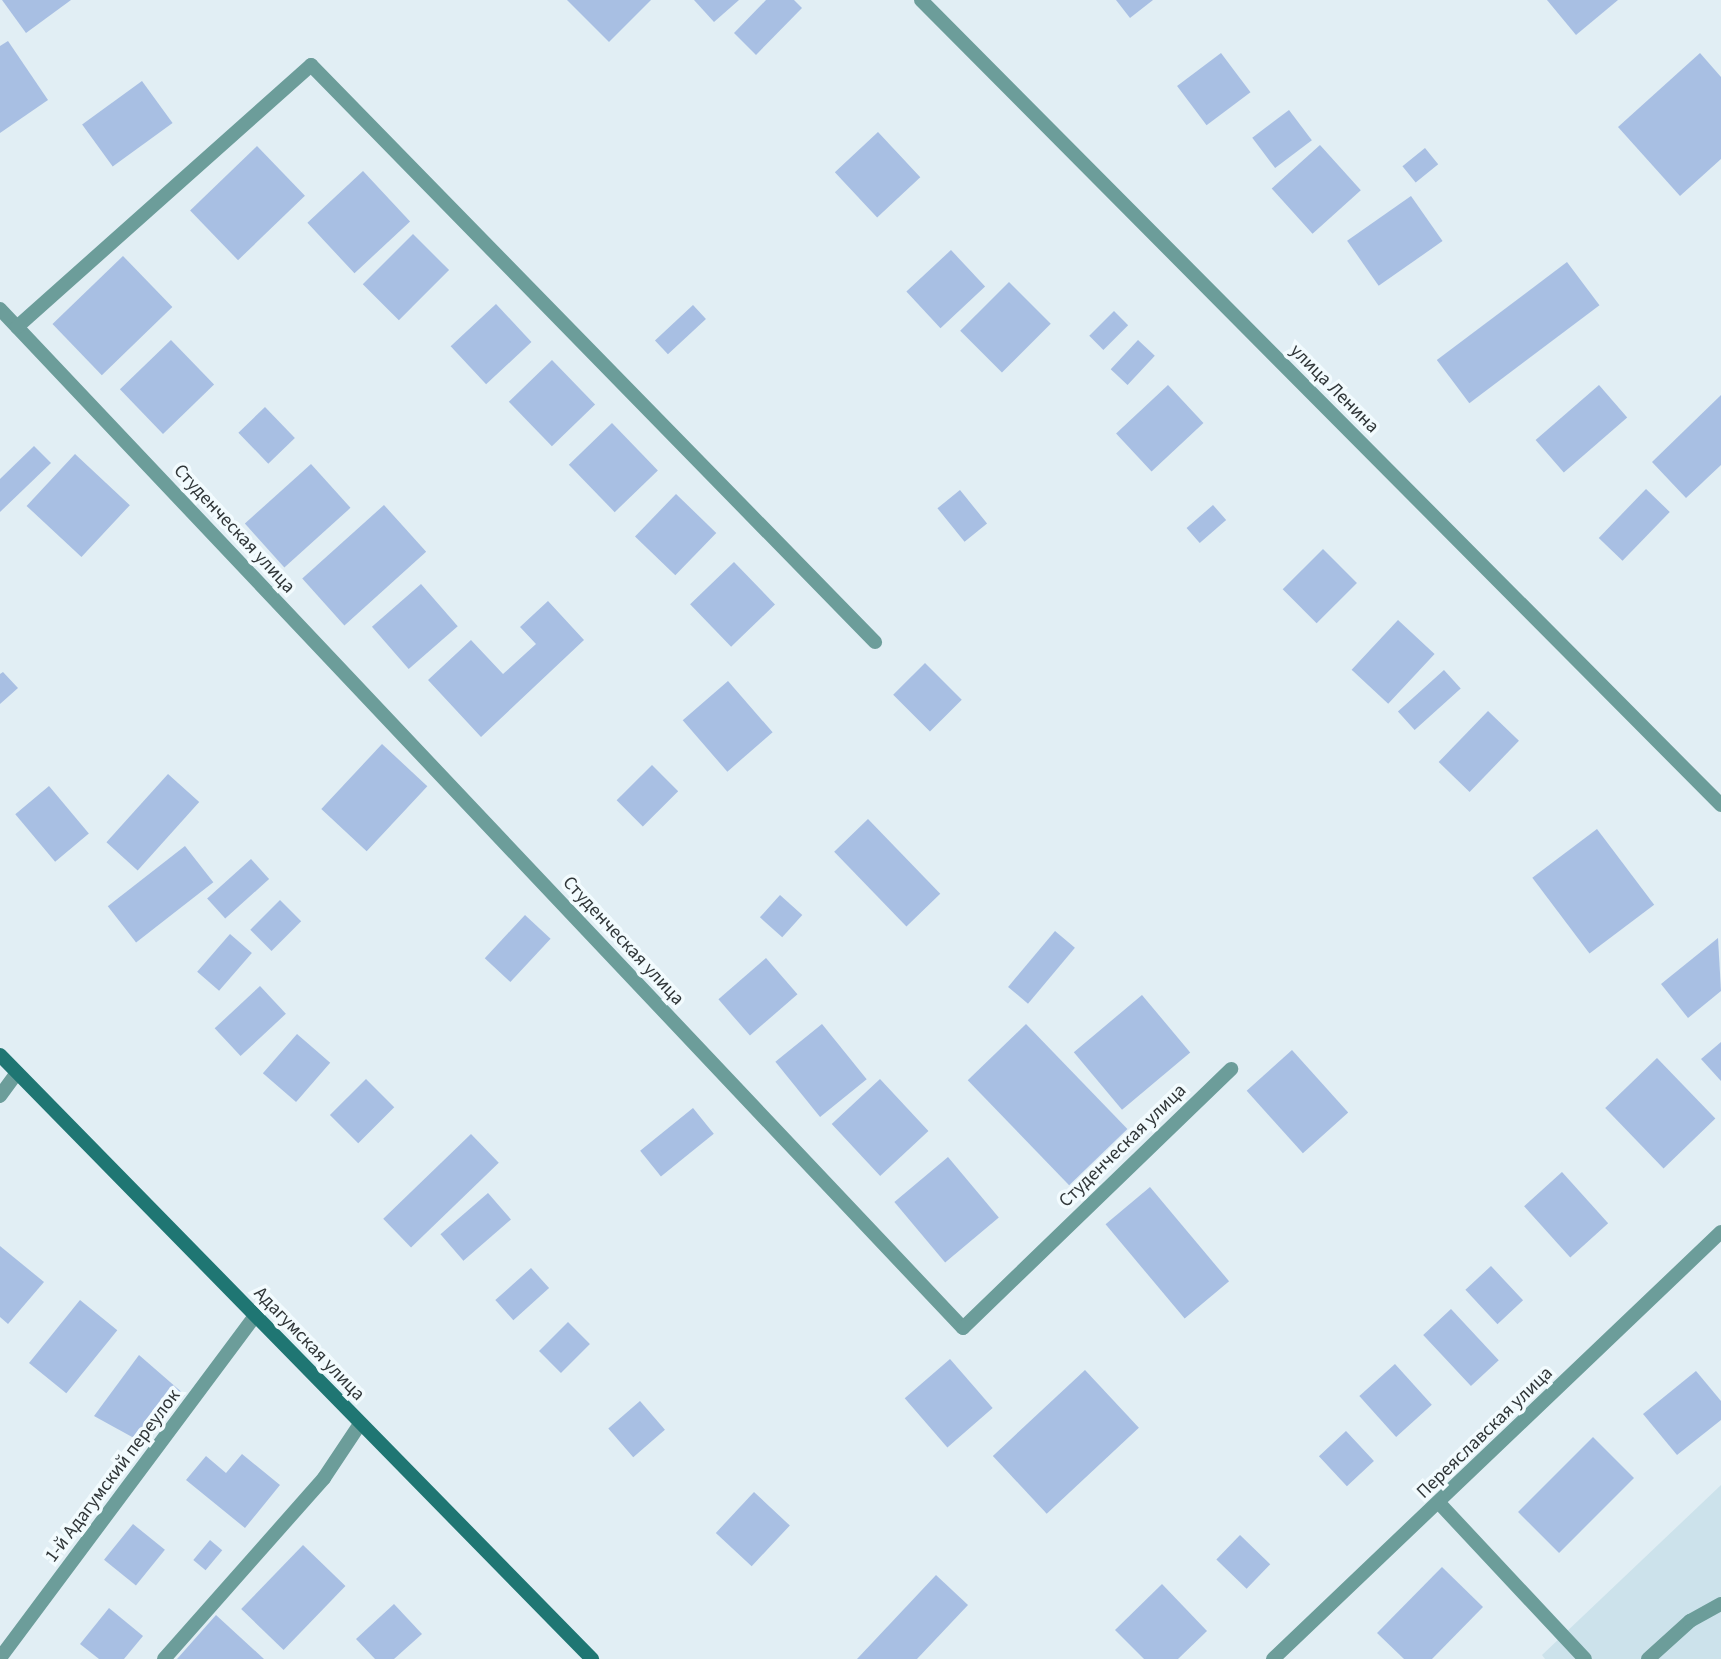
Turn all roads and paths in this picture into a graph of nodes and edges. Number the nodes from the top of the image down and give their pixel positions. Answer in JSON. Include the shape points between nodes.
{"nodes":[{"id":1,"x":921,"y":0,"type":"edge"},
{"id":2,"x":0,"y":309,"type":"edge"},
{"id":3,"x":17,"y":327,"type":"junction"},
{"id":4,"x":875,"y":642,"type":"dead end"},
{"id":5,"x":1721,"y":805,"type":"edge"},
{"id":6,"x":0,"y":1055,"type":"edge"},
{"id":7,"x":1231,"y":1069,"type":"dead end"},
{"id":8,"x":17,"y":1073,"type":"junction"},
{"id":9,"x":0,"y":1096,"type":"edge"},
{"id":10,"x":1721,"y":1232,"type":"edge"},
{"id":11,"x":255,"y":1316,"type":"junction"},
{"id":12,"x":360,"y":1423,"type":"junction"},
{"id":13,"x":1440,"y":1504,"type":"junction"},
{"id":14,"x":1721,"y":1604,"type":"edge"},
{"id":15,"x":0,"y":1658,"type":"edge"},
{"id":16,"x":164,"y":1659,"type":"edge"},
{"id":17,"x":592,"y":1659,"type":"edge"},
{"id":18,"x":1273,"y":1659,"type":"edge"},
{"id":19,"x":1585,"y":1659,"type":"edge"},
{"id":20,"x":1648,"y":1659,"type":"edge"}],
"edges":[{"from":1,"to":5,"type":"street","name":"улица Ленина"},
{"from":2,"to":3,"type":"street","name":"Студенческая улица"},
{"from":3,"to":4,"type":"street","via":[[311,65]]},
{"from":3,"to":7,"type":"street","name":"Студенческая улица","via":[[962,1328]]},
{"from":6,"to":8,"type":"main road","name":"Адагумская улица"},
{"from":8,"to":9,"type":"street"},
{"from":8,"to":11,"type":"main road","name":"Адагумская улица"},
{"from":10,"to":13,"type":"street","name":"Переяславская улица"},
{"from":11,"to":12,"type":"main road","name":"Адагумская улица"},
{"from":11,"to":15,"type":"street","name":"1-й Адагумский переулок"},
{"from":12,"to":16,"type":"street","via":[[324,1478]]},
{"from":12,"to":17,"type":"main road","name":"Адагумская улица"},
{"from":13,"to":18,"type":"street","name":"Переяславская улица"},
{"from":13,"to":19,"type":"street"},
{"from":14,"to":20,"type":"street","via":[[1690,1621]]}]}
